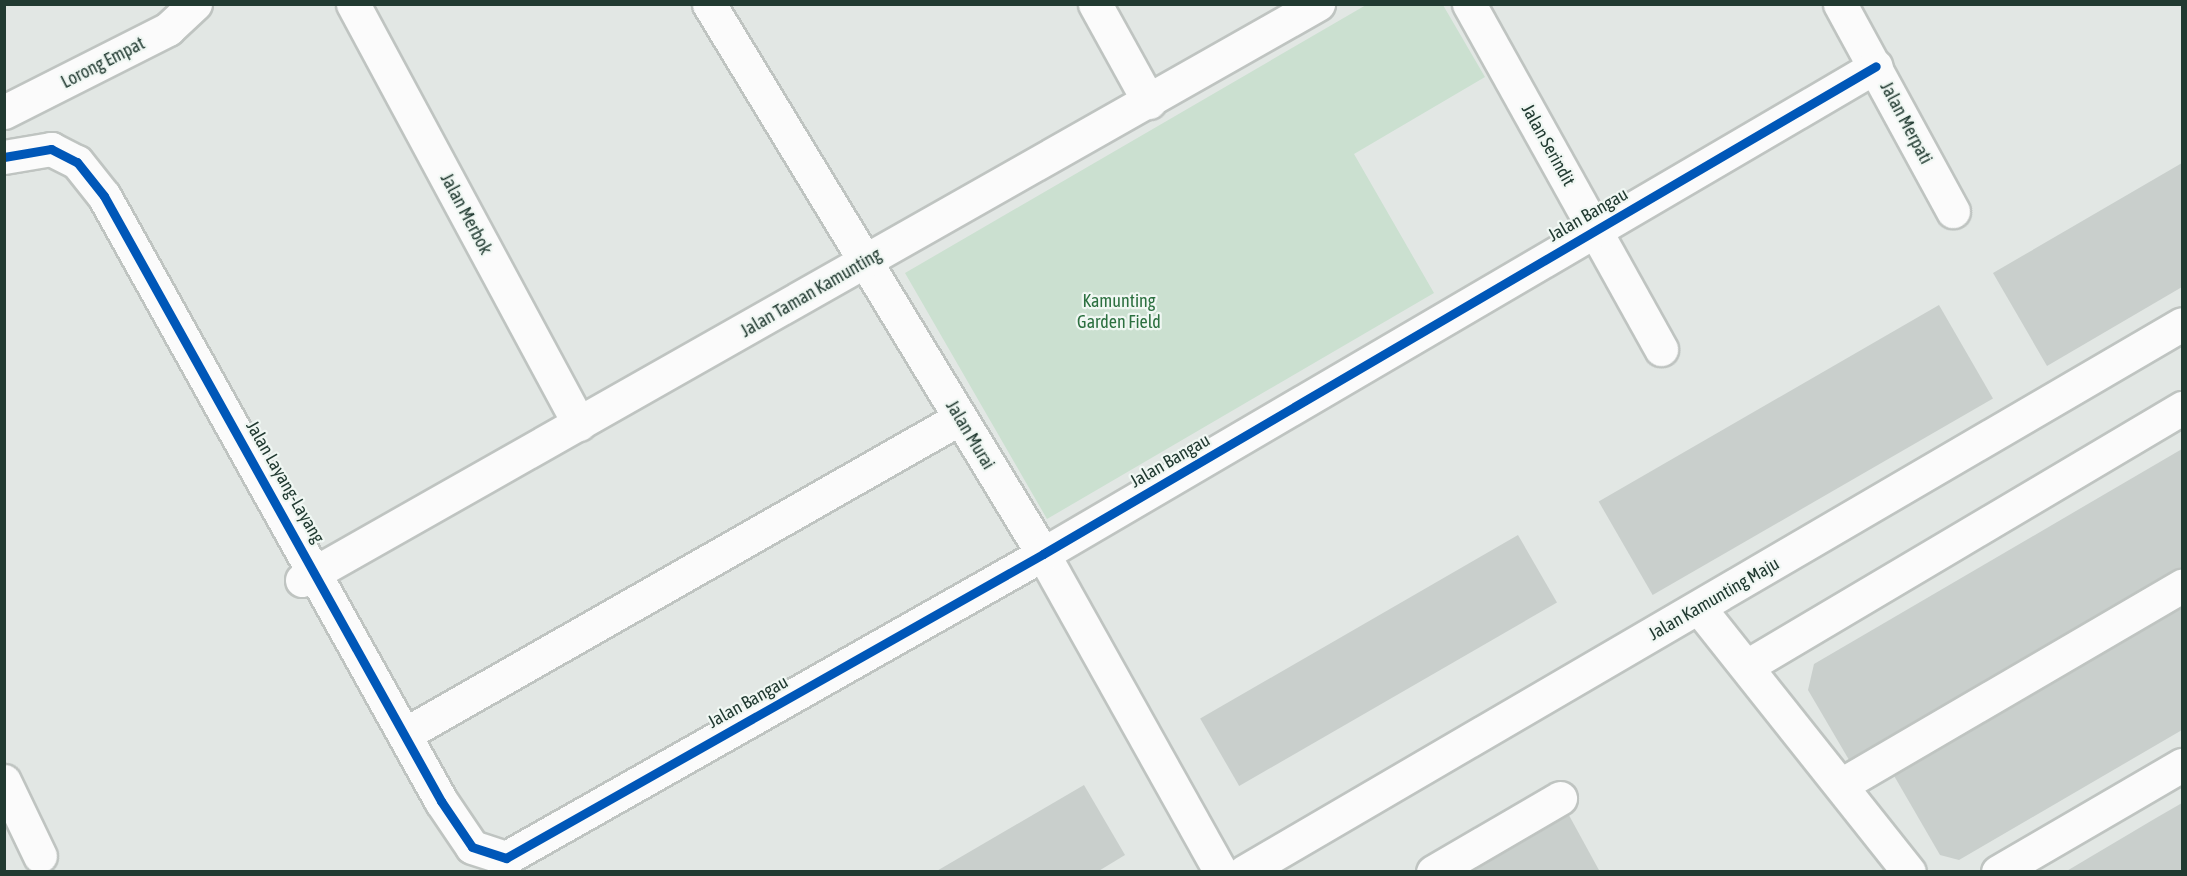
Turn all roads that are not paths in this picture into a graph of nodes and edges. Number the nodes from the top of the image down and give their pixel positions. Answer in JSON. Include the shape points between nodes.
{"nodes":[{"id":1,"x":195,"y":4,"type":"edge"},
{"id":2,"x":353,"y":4,"type":"edge"},
{"id":3,"x":709,"y":4,"type":"edge"},
{"id":4,"x":1095,"y":4,"type":"edge"},
{"id":5,"x":1317,"y":4,"type":"edge"},
{"id":6,"x":1469,"y":4,"type":"edge"},
{"id":7,"x":1840,"y":4,"type":"edge"},
{"id":8,"x":1876,"y":66,"type":"junction"},
{"id":9,"x":1149,"y":102,"type":"junction"},
{"id":10,"x":4,"y":112,"type":"edge"},
{"id":11,"x":4,"y":157,"type":"edge"},
{"id":12,"x":1953,"y":211,"type":"dead end"},
{"id":13,"x":1596,"y":229,"type":"junction"},
{"id":14,"x":864,"y":263,"type":"junction"},
{"id":15,"x":2182,"y":324,"type":"edge"},
{"id":16,"x":1661,"y":349,"type":"dead end"},
{"id":17,"x":2182,"y":408,"type":"edge"},
{"id":18,"x":960,"y":418,"type":"junction"},
{"id":19,"x":579,"y":424,"type":"junction"},
{"id":20,"x":1043,"y":554,"type":"junction"},
{"id":21,"x":309,"y":576,"type":"junction"},
{"id":22,"x":2182,"y":586,"type":"edge"},
{"id":23,"x":1699,"y":608,"type":"junction"},
{"id":24,"x":1747,"y":666,"type":"junction"},
{"id":25,"x":405,"y":734,"type":"junction"},
{"id":26,"x":2182,"y":765,"type":"edge"},
{"id":27,"x":4,"y":781,"type":"edge"},
{"id":28,"x":1841,"y":785,"type":"junction"},
{"id":29,"x":1560,"y":798,"type":"dead end"},
{"id":30,"x":472,"y":847,"type":"joint"},
{"id":31,"x":40,"y":856,"type":"dead end"},
{"id":32,"x":1221,"y":872,"type":"edge"},
{"id":33,"x":1244,"y":872,"type":"edge"},
{"id":34,"x":1433,"y":872,"type":"edge"},
{"id":35,"x":1909,"y":872,"type":"edge"},
{"id":36,"x":1998,"y":872,"type":"edge"}],
"edges":[{"from":1,"to":10,"type":"street","name":"Lorong Empat","via":[[168,29]]},
{"from":2,"to":19,"type":"street","name":"Jalan Merbok"},
{"from":3,"to":14,"type":"street","name":"Jalan Murai"},
{"from":4,"to":9,"type":"street"},
{"from":5,"to":9,"type":"street","name":"Jalan Taman Kamunting"},
{"from":6,"to":13,"type":"street","name":"Jalan Serindit"},
{"from":7,"to":8,"type":"street","name":"Jalan Merpati"},
{"from":8,"to":12,"type":"street","name":"Jalan Merpati"},
{"from":8,"to":13,"type":"street","name":"Jalan Bangau"},
{"from":9,"to":14,"type":"street","name":"Jalan Taman Kamunting"},
{"from":11,"to":21,"type":"street","name":"Jalan Layang-Layang","via":[[51,149],[77,162],[104,196]]},
{"from":13,"to":16,"type":"street","name":"Jalan Serindit"},
{"from":13,"to":20,"type":"street","name":"Jalan Bangau"},
{"from":14,"to":18,"type":"street","name":"Jalan Murai"},
{"from":14,"to":19,"type":"street","name":"Jalan Taman Kamunting"},
{"from":15,"to":23,"type":"street","name":"Jalan Kamunting Maju"},
{"from":17,"to":24,"type":"street"},
{"from":18,"to":20,"type":"street","name":"Jalan Murai"},
{"from":18,"to":25,"type":"street"},
{"from":19,"to":21,"type":"street","name":"Jalan Taman Kamunting"},
{"from":20,"to":30,"type":"street","name":"Jalan Bangau","via":[[506,858]]},
{"from":20,"to":32,"type":"street","name":"Jalan Murai"},
{"from":21,"to":25,"type":"street","name":"Jalan Layang-Layang"},
{"from":22,"to":28,"type":"street"},
{"from":23,"to":24,"type":"street"},
{"from":23,"to":33,"type":"street","name":"Jalan Kamunting Maju"},
{"from":24,"to":28,"type":"street"},
{"from":25,"to":30,"type":"street","name":"Jalan Layang-Layang"},
{"from":26,"to":36,"type":"street"},
{"from":27,"to":31,"type":"street"},
{"from":28,"to":35,"type":"street"},
{"from":29,"to":34,"type":"street"}]}
